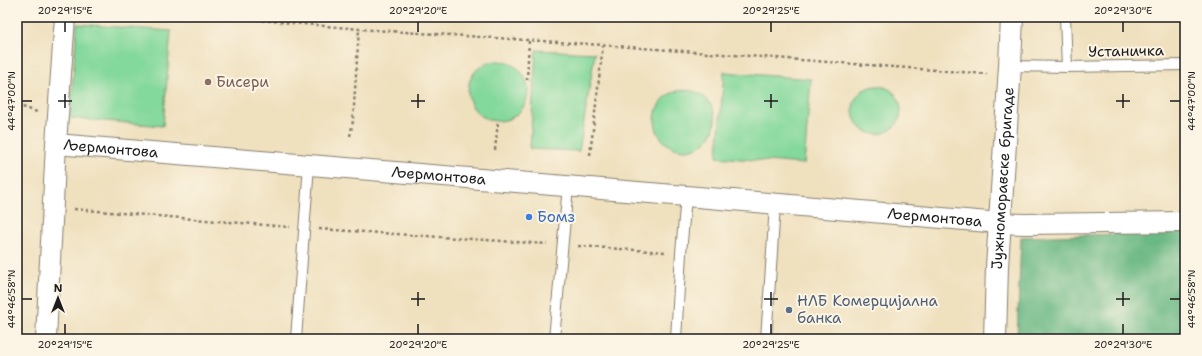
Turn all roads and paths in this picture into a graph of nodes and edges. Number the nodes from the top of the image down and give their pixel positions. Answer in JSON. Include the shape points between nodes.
{"nodes":[{"id":1,"x":65,"y":17,"type":"edge"},
{"id":2,"x":226,"y":17,"type":"edge"},
{"id":3,"x":1012,"y":17,"type":"edge"},
{"id":4,"x":1065,"y":17,"type":"edge"},
{"id":5,"x":360,"y":28,"type":"junction"},
{"id":6,"x":529,"y":40,"type":"junction"},
{"id":7,"x":603,"y":45,"type":"junction"},
{"id":8,"x":1185,"y":64,"type":"edge"},
{"id":9,"x":1067,"y":67,"type":"junction"},
{"id":10,"x":1010,"y":71,"type":"junction"},
{"id":11,"x":527,"y":80,"type":"dead end"},
{"id":12,"x":498,"y":122,"type":"dead end"},
{"id":13,"x":350,"y":136,"type":"dead end"},
{"id":14,"x":56,"y":144,"type":"junction"},
{"id":15,"x":495,"y":150,"type":"dead end"},
{"id":16,"x":590,"y":155,"type":"dead end"},
{"id":17,"x":309,"y":165,"type":"junction"},
{"id":18,"x":568,"y":186,"type":"junction"},
{"id":19,"x":686,"y":196,"type":"junction"},
{"id":20,"x":775,"y":204,"type":"junction"},
{"id":21,"x":53,"y":208,"type":"junction"},
{"id":22,"x":1185,"y":222,"type":"edge"},
{"id":23,"x":1000,"y":223,"type":"junction"},
{"id":24,"x":304,"y":228,"type":"junction"},
{"id":25,"x":562,"y":245,"type":"junction"},
{"id":26,"x":681,"y":253,"type":"junction"},
{"id":27,"x":46,"y":339,"type":"edge"},
{"id":28,"x":296,"y":339,"type":"edge"},
{"id":29,"x":554,"y":339,"type":"edge"},
{"id":30,"x":676,"y":339,"type":"edge"},
{"id":31,"x":766,"y":339,"type":"edge"},
{"id":32,"x":995,"y":339,"type":"edge"}],
"edges":[{"from":1,"to":14,"type":"street"},
{"from":2,"to":5,"type":"path"},
{"from":3,"to":10,"type":"street","name":"Јужноморавске бригаде"},
{"from":4,"to":9,"type":"lane","name":"Устаничка"},
{"from":5,"to":6,"type":"path"},
{"from":5,"to":13,"type":"path"},
{"from":6,"to":7,"type":"path"},
{"from":6,"to":11,"type":"path"},
{"from":7,"to":10,"type":"path"},
{"from":7,"to":16,"type":"path"},
{"from":8,"to":9,"type":"lane","name":"Устаничка"},
{"from":9,"to":10,"type":"lane","name":"Устаничка"},
{"from":10,"to":23,"type":"street","name":"Јужноморавске бригаде"},
{"from":12,"to":15,"type":"path"},
{"from":14,"to":17,"type":"street","name":"Љермонтова"},
{"from":14,"to":21,"type":"street"},
{"from":17,"to":18,"type":"street","name":"Љермонтова"},
{"from":17,"to":24,"type":"lane"},
{"from":18,"to":19,"type":"street","name":"Љермонтова"},
{"from":18,"to":25,"type":"lane"},
{"from":19,"to":20,"type":"street","name":"Љермонтова"},
{"from":19,"to":26,"type":"lane"},
{"from":20,"to":23,"type":"street","name":"Љермонтова"},
{"from":20,"to":31,"type":"lane"},
{"from":21,"to":24,"type":"path"},
{"from":21,"to":27,"type":"street"},
{"from":22,"to":23,"type":"street","name":"Љермонтова"},
{"from":23,"to":32,"type":"street","name":"Јужноморавске бригаде"},
{"from":24,"to":25,"type":"path"},
{"from":24,"to":28,"type":"lane"},
{"from":25,"to":26,"type":"path"},
{"from":25,"to":29,"type":"lane"},
{"from":26,"to":30,"type":"lane"}]}
